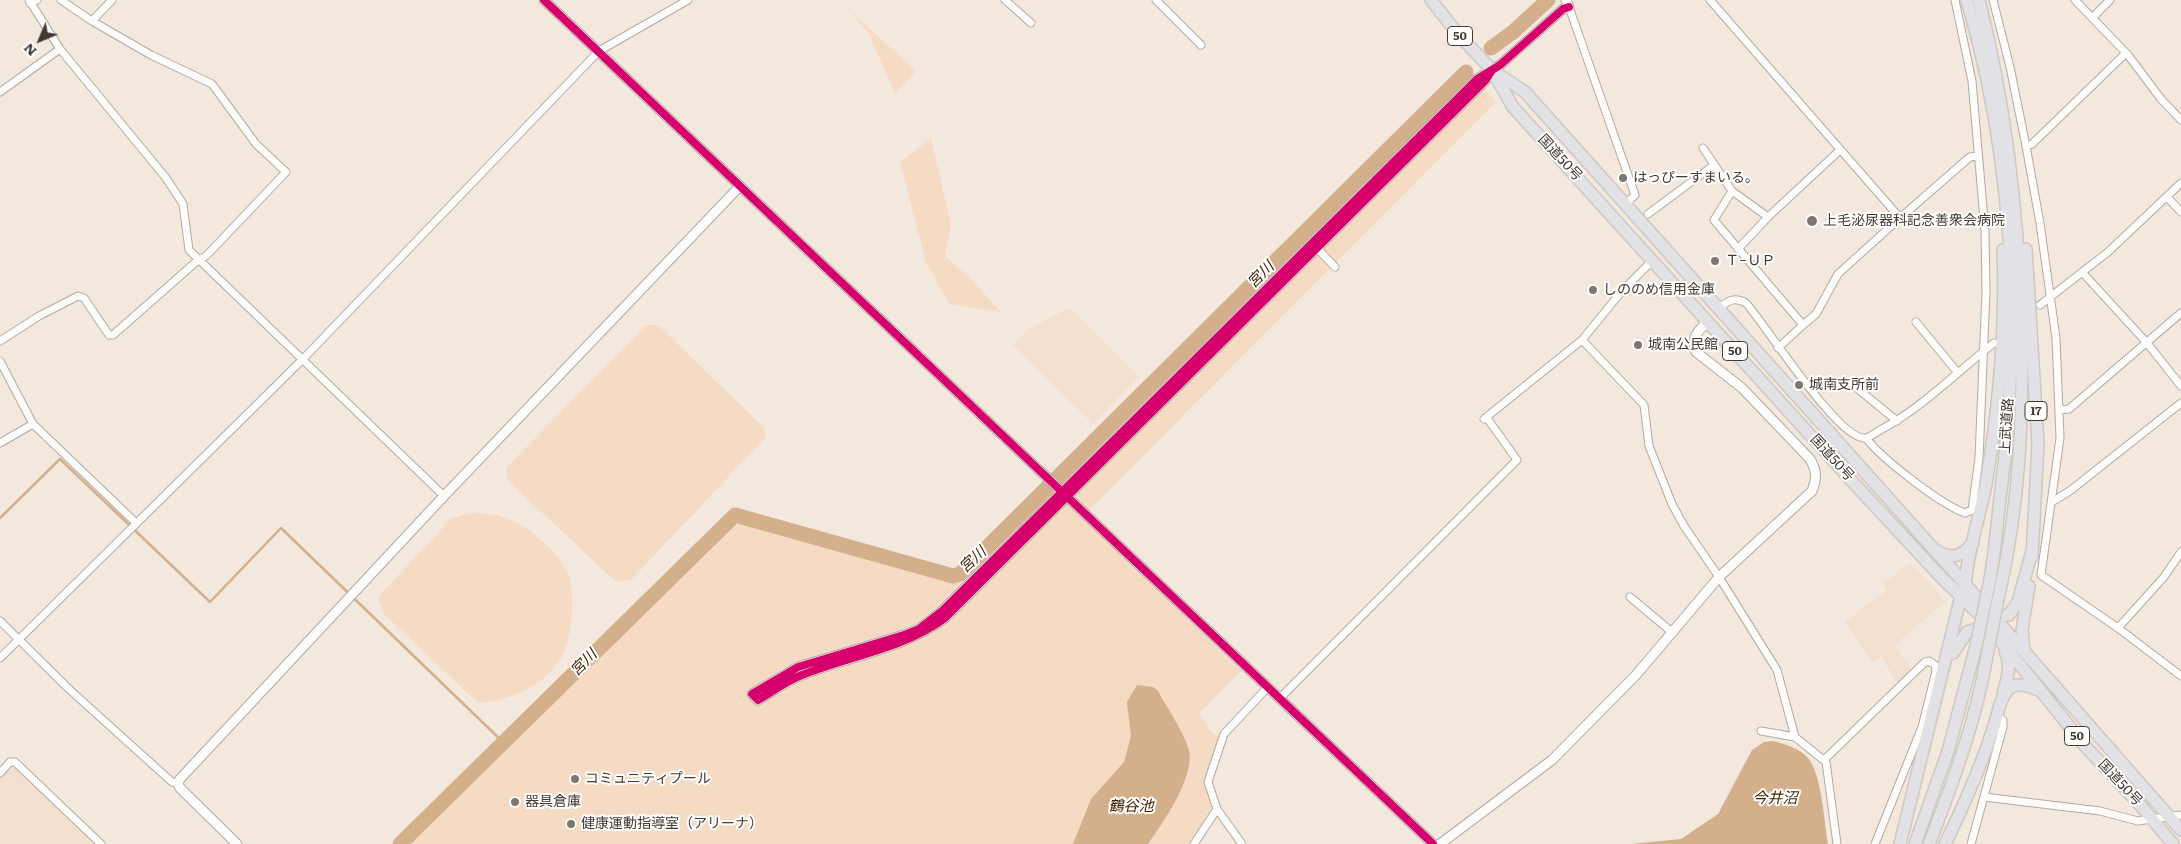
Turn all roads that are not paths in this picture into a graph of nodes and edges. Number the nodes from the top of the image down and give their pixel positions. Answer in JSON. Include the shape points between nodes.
{"nodes":[{"id":1,"x":61,"y":0,"type":"edge"},
{"id":2,"x":112,"y":0,"type":"edge"},
{"id":3,"x":544,"y":0,"type":"edge"},
{"id":4,"x":688,"y":0,"type":"edge"},
{"id":5,"x":1156,"y":0,"type":"edge"},
{"id":6,"x":1431,"y":0,"type":"edge"},
{"id":7,"x":1710,"y":0,"type":"edge"},
{"id":8,"x":1955,"y":0,"type":"edge"},
{"id":9,"x":1967,"y":0,"type":"edge"},
{"id":10,"x":1979,"y":0,"type":"edge"},
{"id":11,"x":1994,"y":0,"type":"edge"},
{"id":12,"x":2075,"y":0,"type":"edge"},
{"id":13,"x":2110,"y":0,"type":"edge"},
{"id":14,"x":32,"y":1,"type":"edge"},
{"id":15,"x":1006,"y":1,"type":"edge"},
{"id":16,"x":1567,"y":3,"type":"edge"},
{"id":17,"x":2092,"y":18,"type":"junction"},
{"id":18,"x":92,"y":21,"type":"junction"},
{"id":19,"x":1031,"y":23,"type":"dead end"},
{"id":20,"x":1201,"y":45,"type":"dead end"},
{"id":21,"x":60,"y":49,"type":"junction"},
{"id":22,"x":599,"y":52,"type":"junction"},
{"id":23,"x":2126,"y":53,"type":"junction"},
{"id":24,"x":1492,"y":70,"type":"junction"},
{"id":25,"x":0,"y":92,"type":"edge"},
{"id":26,"x":2181,"y":120,"type":"edge"},
{"id":27,"x":1997,"y":141,"type":"junction"},
{"id":28,"x":2026,"y":146,"type":"junction"},
{"id":29,"x":1702,"y":148,"type":"dead end"},
{"id":30,"x":1840,"y":150,"type":"junction"},
{"id":31,"x":1977,"y":156,"type":"junction"},
{"id":32,"x":1714,"y":165,"type":"junction"},
{"id":33,"x":2012,"y":171,"type":"junction"},
{"id":34,"x":2181,"y":183,"type":"edge"},
{"id":35,"x":740,"y":186,"type":"junction"},
{"id":36,"x":1732,"y":191,"type":"junction"},
{"id":37,"x":2167,"y":197,"type":"junction"},
{"id":38,"x":1625,"y":205,"type":"junction"},
{"id":39,"x":2181,"y":212,"type":"edge"},
{"id":40,"x":1648,"y":214,"type":"dead end"},
{"id":41,"x":1768,"y":217,"type":"junction"},
{"id":42,"x":1900,"y":218,"type":"junction"},
{"id":43,"x":1314,"y":246,"type":"junction"},
{"id":44,"x":1738,"y":249,"type":"junction"},
{"id":45,"x":1653,"y":260,"type":"junction"},
{"id":46,"x":197,"y":261,"type":"junction"},
{"id":47,"x":1336,"y":267,"type":"dead end"},
{"id":48,"x":2082,"y":272,"type":"junction"},
{"id":49,"x":2051,"y":297,"type":"junction"},
{"id":50,"x":2040,"y":305,"type":"dead end"},
{"id":51,"x":1719,"y":308,"type":"junction"},
{"id":52,"x":2181,"y":313,"type":"edge"},
{"id":53,"x":1708,"y":321,"type":"junction"},
{"id":54,"x":1916,"y":322,"type":"dead end"},
{"id":55,"x":1803,"y":326,"type":"junction"},
{"id":56,"x":1582,"y":340,"type":"junction"},
{"id":57,"x":0,"y":341,"type":"edge"},
{"id":58,"x":1994,"y":343,"type":"dead end"},
{"id":59,"x":2147,"y":343,"type":"junction"},
{"id":60,"x":1778,"y":348,"type":"junction"},
{"id":61,"x":1984,"y":351,"type":"junction"},
{"id":62,"x":302,"y":360,"type":"junction"},
{"id":63,"x":0,"y":361,"type":"edge"},
{"id":64,"x":6,"y":371,"type":"junction"},
{"id":65,"x":1958,"y":372,"type":"junction"},
{"id":66,"x":0,"y":376,"type":"edge"},
{"id":67,"x":1852,"y":384,"type":"dead end"},
{"id":68,"x":2181,"y":386,"type":"edge"},
{"id":69,"x":2181,"y":402,"type":"edge"},
{"id":70,"x":2060,"y":410,"type":"junction"},
{"id":71,"x":1897,"y":421,"type":"junction"},
{"id":72,"x":34,"y":424,"type":"junction"},
{"id":73,"x":1866,"y":438,"type":"junction"},
{"id":74,"x":0,"y":443,"type":"edge"},
{"id":75,"x":1063,"y":492,"type":"junction"},
{"id":76,"x":444,"y":496,"type":"junction"},
{"id":77,"x":2052,"y":502,"type":"junction"},
{"id":78,"x":135,"y":522,"type":"junction"},
{"id":79,"x":1973,"y":543,"type":"junction"},
{"id":80,"x":1931,"y":547,"type":"junction"},
{"id":81,"x":2032,"y":551,"type":"junction"},
{"id":82,"x":2181,"y":552,"type":"edge"},
{"id":83,"x":1719,"y":577,"type":"junction"},
{"id":84,"x":1966,"y":584,"type":"junction"},
{"id":85,"x":1961,"y":596,"type":"junction"},
{"id":86,"x":1630,"y":597,"type":"dead end"},
{"id":87,"x":1987,"y":619,"type":"junction"},
{"id":88,"x":0,"y":621,"type":"edge"},
{"id":89,"x":2118,"y":628,"type":"junction"},
{"id":90,"x":1673,"y":634,"type":"junction"},
{"id":91,"x":19,"y":639,"type":"junction"},
{"id":92,"x":2000,"y":641,"type":"junction"},
{"id":93,"x":2024,"y":650,"type":"junction"},
{"id":94,"x":0,"y":658,"type":"edge"},
{"id":95,"x":2181,"y":676,"type":"edge"},
{"id":96,"x":1941,"y":679,"type":"junction"},
{"id":97,"x":1268,"y":687,"type":"junction"},
{"id":98,"x":2038,"y":690,"type":"junction"},
{"id":99,"x":2003,"y":697,"type":"junction"},
{"id":100,"x":1280,"y":698,"type":"junction"},
{"id":101,"x":1929,"y":716,"type":"junction"},
{"id":102,"x":1997,"y":717,"type":"junction"},
{"id":103,"x":1761,"y":731,"type":"dead end"},
{"id":104,"x":1794,"y":737,"type":"junction"},
{"id":105,"x":1824,"y":760,"type":"junction"},
{"id":106,"x":0,"y":772,"type":"edge"},
{"id":107,"x":178,"y":783,"type":"junction"},
{"id":108,"x":1984,"y":797,"type":"junction"},
{"id":109,"x":1217,"y":809,"type":"junction"},
{"id":110,"x":2175,"y":816,"type":"edge"},
{"id":111,"x":2153,"y":819,"type":"junction"},
{"id":112,"x":2181,"y":830,"type":"edge"},
{"id":113,"x":101,"y":844,"type":"edge"},
{"id":114,"x":237,"y":844,"type":"edge"},
{"id":115,"x":1194,"y":844,"type":"edge"},
{"id":116,"x":1242,"y":844,"type":"edge"},
{"id":117,"x":1433,"y":844,"type":"edge"},
{"id":118,"x":1440,"y":844,"type":"edge"},
{"id":119,"x":1837,"y":844,"type":"edge"},
{"id":120,"x":1876,"y":844,"type":"edge"},
{"id":121,"x":1900,"y":844,"type":"edge"},
{"id":122,"x":1915,"y":844,"type":"edge"},
{"id":123,"x":1929,"y":844,"type":"edge"},
{"id":124,"x":1945,"y":844,"type":"edge"},
{"id":125,"x":1971,"y":844,"type":"edge"},
{"id":126,"x":2173,"y":844,"type":"edge"}],
"edges":[{"from":1,"to":18,"type":"street"},
{"from":2,"to":18,"type":"street"},
{"from":3,"to":22,"type":"street"},
{"from":4,"to":22,"type":"street"},
{"from":5,"to":20,"type":"street"},
{"from":6,"to":24,"type":"highway","name":"国道50号","number":"50"},
{"from":7,"to":30,"type":"street"},
{"from":8,"to":31,"type":"street","via":[[1972,81]]},
{"from":9,"to":27,"type":"highway","name":"上武道路","number":"17"},
{"from":10,"to":33,"type":"highway","name":"上武道路","number":"17","via":[[1992,52]]},
{"from":11,"to":28,"type":"street"},
{"from":12,"to":17,"type":"street"},
{"from":13,"to":17,"type":"street"},
{"from":14,"to":21,"type":"street"},
{"from":15,"to":19,"type":"street"},
{"from":16,"to":24,"type":"street"},
{"from":16,"to":38,"type":"street","via":[[1635,195]]},
{"from":17,"to":23,"type":"street"},
{"from":18,"to":46,"type":"street","via":[[151,55],[212,84],[256,144],[286,172],[207,255]]},
{"from":21,"to":25,"type":"street"},
{"from":21,"to":46,"type":"street","via":[[166,178],[182,204],[188,250]]},
{"from":22,"to":35,"type":"street"},
{"from":22,"to":62,"type":"street"},
{"from":23,"to":26,"type":"street"},
{"from":23,"to":28,"type":"street","via":[[2035,142]]},
{"from":24,"to":38,"type":"highway","name":"国道50号","number":"50","via":[[1525,92]]},
{"from":24,"to":43,"type":"street","via":[[1476,80]]},
{"from":24,"to":45,"type":"highway","name":"国道50号","number":"50","via":[[1513,106]]},
{"from":27,"to":79,"type":"highway","number":"17","via":[[2003,225],[2003,323],[1995,421]]},
{"from":27,"to":122,"type":"highway","name":"上武道路","number":"17","bridge":true,"via":[[2009,225],[2012,323],[2006,453],[1988,589],[1976,646],[1948,751]]},
{"from":28,"to":49,"type":"street"},
{"from":29,"to":32,"type":"street"},
{"from":30,"to":41,"type":"street"},
{"from":30,"to":42,"type":"street"},
{"from":31,"to":42,"type":"street","via":[[1962,163]]},
{"from":31,"to":61,"type":"street","via":[[1985,231]]},
{"from":32,"to":36,"type":"street"},
{"from":32,"to":40,"type":"street"},
{"from":33,"to":81,"type":"highway","number":"17","via":[[2026,240],[2033,340],[2038,467]]},
{"from":33,"to":123,"type":"highway","name":"上武道路","number":"17","bridge":true,"via":[[2020,272],[2023,411],[2016,504],[1983,679],[1952,785]]},
{"from":34,"to":37,"type":"street"},
{"from":35,"to":75,"type":"street"},
{"from":35,"to":76,"type":"street"},
{"from":36,"to":41,"type":"street"},
{"from":36,"to":44,"type":"street","via":[[1714,220]]},
{"from":37,"to":39,"type":"street"},
{"from":37,"to":48,"type":"street"},
{"from":38,"to":51,"type":"highway","name":"国道50号","number":"50"},
{"from":41,"to":44,"type":"street"},
{"from":42,"to":55,"type":"street","via":[[1838,274],[1816,314]]},
{"from":43,"to":47,"type":"street"},
{"from":43,"to":75,"type":"street"},
{"from":44,"to":55,"type":"street"},
{"from":45,"to":53,"type":"highway","name":"国道50号","number":"50"},
{"from":45,"to":56,"type":"street","via":[[1622,291]]},
{"from":46,"to":57,"type":"street","via":[[113,334],[109,335],[84,298],[78,296]]},
{"from":46,"to":62,"type":"street"},
{"from":48,"to":49,"type":"street"},
{"from":48,"to":59,"type":"street"},
{"from":49,"to":50,"type":"street"},
{"from":49,"to":70,"type":"street"},
{"from":51,"to":60,"type":"street","via":[[1729,300],[1738,299],[1746,303]]},
{"from":51,"to":80,"type":"highway","name":"国道50号","number":"50"},
{"from":52,"to":59,"type":"street"},
{"from":53,"to":83,"type":"street","via":[[1694,339],[1696,352],[1742,388],[1792,439],[1816,469],[1812,491]]},
{"from":53,"to":85,"type":"highway","name":"国道50号","number":"50"},
{"from":54,"to":65,"type":"street"},
{"from":55,"to":60,"type":"street"},
{"from":56,"to":83,"type":"street","via":[[1644,406],[1649,446],[1661,481],[1684,526]]},
{"from":56,"to":100,"type":"street","via":[[1485,419],[1517,460]]},
{"from":58,"to":61,"type":"street"},
{"from":59,"to":68,"type":"street"},
{"from":59,"to":70,"type":"street","via":[[2069,409]]},
{"from":60,"to":73,"type":"street","via":[[1847,430],[1857,437]]},
{"from":61,"to":65,"type":"street"},
{"from":61,"to":73,"type":"street","via":[[1979,466],[1970,512],[1945,504],[1875,450]]},
{"from":62,"to":76,"type":"street"},
{"from":62,"to":78,"type":"street"},
{"from":63,"to":64,"type":"street"},
{"from":64,"to":66,"type":"street"},
{"from":64,"to":72,"type":"street"},
{"from":65,"to":71,"type":"street"},
{"from":67,"to":71,"type":"street"},
{"from":69,"to":77,"type":"street"},
{"from":70,"to":77,"type":"street"},
{"from":71,"to":73,"type":"street"},
{"from":72,"to":74,"type":"street"},
{"from":72,"to":78,"type":"street"},
{"from":75,"to":75,"type":"street","via":[[952,611],[931,628],[906,641],[801,675],[758,700],[752,694],[798,667],[919,629],[951,603]]},
{"from":75,"to":97,"type":"street"},
{"from":76,"to":107,"type":"street"},
{"from":77,"to":89,"type":"street","via":[[2042,577]]},
{"from":78,"to":91,"type":"street"},
{"from":79,"to":80,"type":"highway","via":[[1956,556],[1944,555]]},
{"from":79,"to":84,"type":"highway","number":"17"},
{"from":80,"to":84,"type":"highway","name":"国道50号","number":"50"},
{"from":81,"to":87,"type":"highway","number":"17","via":[[2016,607],[2009,615]]},
{"from":81,"to":93,"type":"highway","number":"17","via":[[2022,630]]},
{"from":82,"to":89,"type":"street","via":[[2164,577]]},
{"from":83,"to":90,"type":"street"},
{"from":83,"to":104,"type":"street","via":[[1777,670]]},
{"from":84,"to":87,"type":"highway","name":"国道50号","number":"50"},
{"from":85,"to":87,"type":"highway","name":"国道50号","number":"50"},
{"from":85,"to":96,"type":"highway"},
{"from":86,"to":90,"type":"street"},
{"from":87,"to":92,"type":"highway","name":"国道50号","number":"50"},
{"from":87,"to":93,"type":"highway","name":"国道50号","number":"50","via":[[2003,627]]},
{"from":87,"to":96,"type":"highway","via":[[1964,634],[1946,676]]},
{"from":88,"to":91,"type":"street"},
{"from":89,"to":95,"type":"street"},
{"from":90,"to":118,"type":"street","via":[[1552,760]]},
{"from":91,"to":94,"type":"street"},
{"from":91,"to":107,"type":"street","via":[[134,748],[172,782]]},
{"from":92,"to":98,"type":"highway","name":"国道50号","number":"50"},
{"from":92,"to":99,"type":"highway","via":[[2008,657]]},
{"from":93,"to":110,"type":"highway","name":"国道50号","number":"50"},
{"from":96,"to":101,"type":"highway"},
{"from":97,"to":100,"type":"street"},
{"from":97,"to":109,"type":"street","via":[[1224,734],[1208,782]]},
{"from":98,"to":99,"type":"highway","via":[[2017,685]]},
{"from":98,"to":111,"type":"highway","name":"国道50号","number":"50"},
{"from":99,"to":102,"type":"highway"},
{"from":100,"to":117,"type":"street"},
{"from":101,"to":105,"type":"street","via":[[1936,671],[1935,665],[1929,661]]},
{"from":101,"to":120,"type":"street"},
{"from":101,"to":121,"type":"highway"},
{"from":102,"to":108,"type":"street","via":[[2003,720],[2003,727]]},
{"from":102,"to":124,"type":"highway","via":[[1979,771]]},
{"from":103,"to":104,"type":"street"},
{"from":104,"to":105,"type":"street"},
{"from":105,"to":119,"type":"street"},
{"from":106,"to":113,"type":"street","via":[[10,762],[15,762]]},
{"from":107,"to":114,"type":"street","via":[[186,795]]},
{"from":108,"to":111,"type":"street","via":[[2100,811],[2138,821]]},
{"from":108,"to":125,"type":"street"},
{"from":109,"to":115,"type":"street"},
{"from":109,"to":116,"type":"street"},
{"from":110,"to":111,"type":"street"},
{"from":110,"to":112,"type":"highway","name":"国道50号","number":"50"},
{"from":111,"to":126,"type":"highway","name":"国道50号","number":"50"}]}
